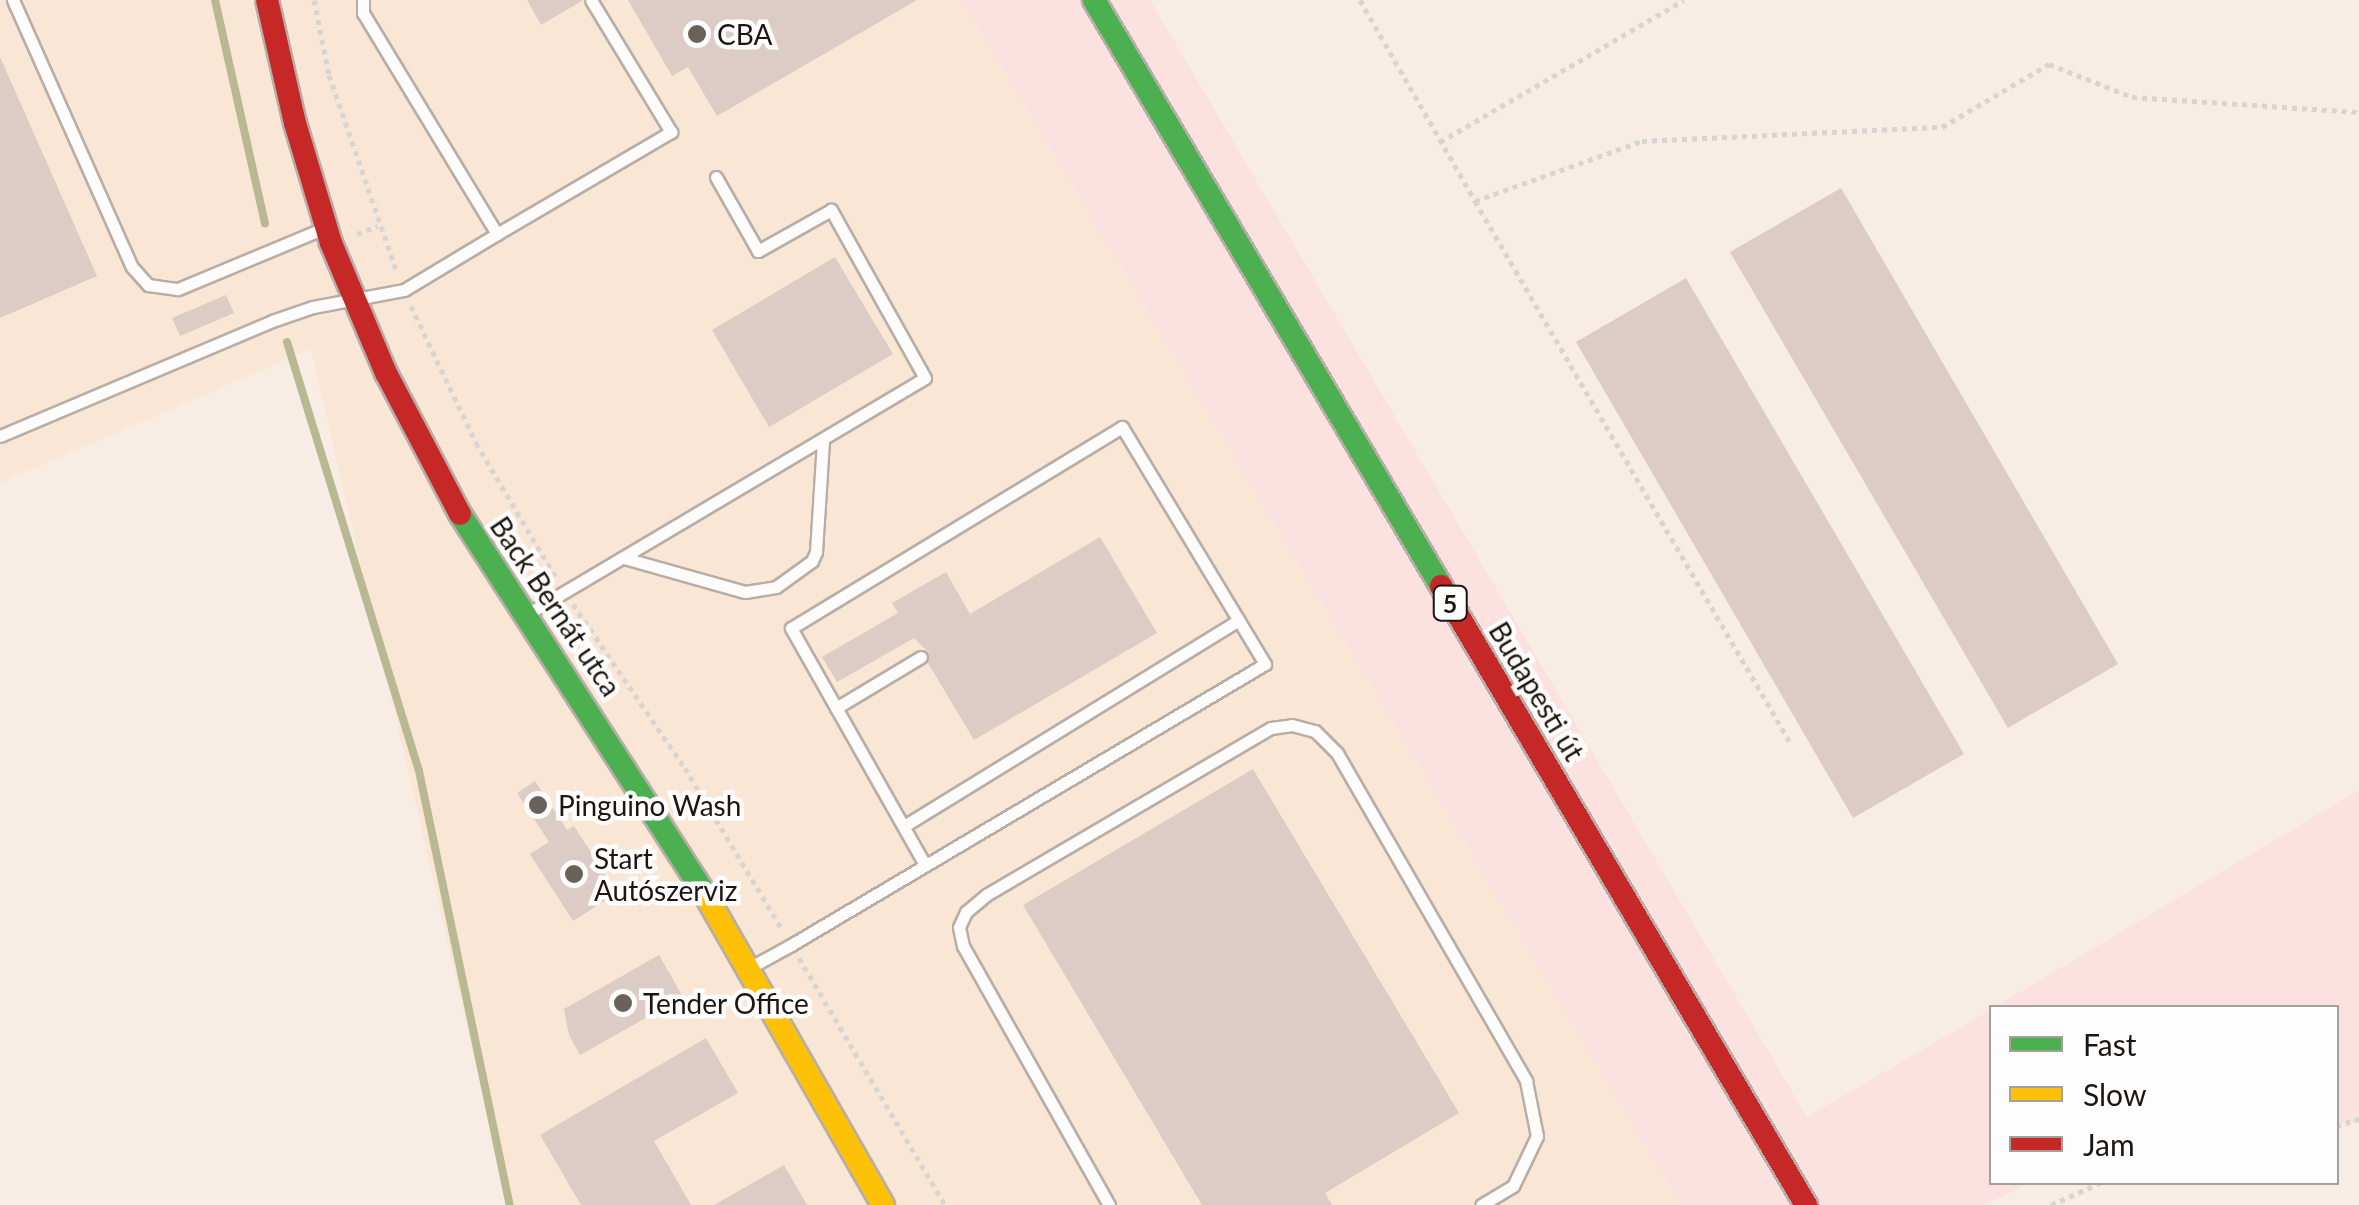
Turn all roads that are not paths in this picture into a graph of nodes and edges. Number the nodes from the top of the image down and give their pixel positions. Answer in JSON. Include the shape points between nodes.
{"nodes":[{"id":1,"x":13,"y":0,"type":"edge"},
{"id":2,"x":267,"y":0,"type":"edge"},
{"id":3,"x":363,"y":0,"type":"edge"},
{"id":4,"x":591,"y":0,"type":"edge"},
{"id":5,"x":1094,"y":0,"type":"edge"},
{"id":6,"x":716,"y":177,"type":"dead end"},
{"id":7,"x":326,"y":227,"type":"junction"},
{"id":8,"x":496,"y":234,"type":"junction"},
{"id":9,"x":352,"y":298,"type":"junction"},
{"id":10,"x":0,"y":436,"type":"edge"},
{"id":11,"x":823,"y":440,"type":"junction"},
{"id":12,"x":624,"y":558,"type":"junction"},
{"id":13,"x":525,"y":616,"type":"junction"},
{"id":14,"x":1239,"y":620,"type":"junction"},
{"id":15,"x":921,"y":656,"type":"dead end"},
{"id":16,"x":836,"y":708,"type":"junction"},
{"id":17,"x":904,"y":826,"type":"junction"},
{"id":18,"x":925,"y":865,"type":"junction"},
{"id":19,"x":747,"y":970,"type":"junction"},
{"id":20,"x":883,"y":1205,"type":"edge"},
{"id":21,"x":1108,"y":1205,"type":"edge"},
{"id":22,"x":1481,"y":1205,"type":"edge"},
{"id":23,"x":1806,"y":1205,"type":"edge"}],
"edges":[{"from":1,"to":7,"type":"lane","via":[[132,267],[148,285],[178,288]]},
{"from":2,"to":7,"type":"main road","name":"Back Bernát utca"},
{"from":3,"to":8,"type":"lane","via":[[363,13]]},
{"from":4,"to":8,"type":"lane","via":[[671,132]]},
{"from":5,"to":23,"type":"main road","name":"Budapesti út","number":"5"},
{"from":6,"to":11,"type":"lane","via":[[758,251],[830,210],[925,378]]},
{"from":7,"to":9,"type":"main road","name":"Back Bernát utca"},
{"from":8,"to":9,"type":"lane","via":[[404,290]]},
{"from":9,"to":10,"type":"lane","via":[[272,321]]},
{"from":9,"to":13,"type":"main road","name":"Back Bernát utca","via":[[422,445]]},
{"from":11,"to":12,"type":"lane"},
{"from":11,"to":12,"type":"lane","via":[[816,552],[776,587],[746,592]]},
{"from":12,"to":13,"type":"lane"},
{"from":13,"to":19,"type":"main road","name":"Back Bernát utca","via":[[636,780]]},
{"from":14,"to":16,"type":"lane","via":[[1122,427],[791,628]]},
{"from":14,"to":17,"type":"lane"},
{"from":14,"to":18,"type":"lane","via":[[1264,664]]},
{"from":15,"to":16,"type":"lane"},
{"from":16,"to":17,"type":"lane"},
{"from":17,"to":18,"type":"lane"},
{"from":18,"to":19,"type":"lane"},
{"from":19,"to":20,"type":"main road","name":"Back Bernát utca"},
{"from":21,"to":22,"type":"lane","via":[[963,946],[959,927],[986,895],[1271,728],[1292,726],[1315,731],[1337,753],[1526,1081],[1537,1136],[1512,1186]]}]}
